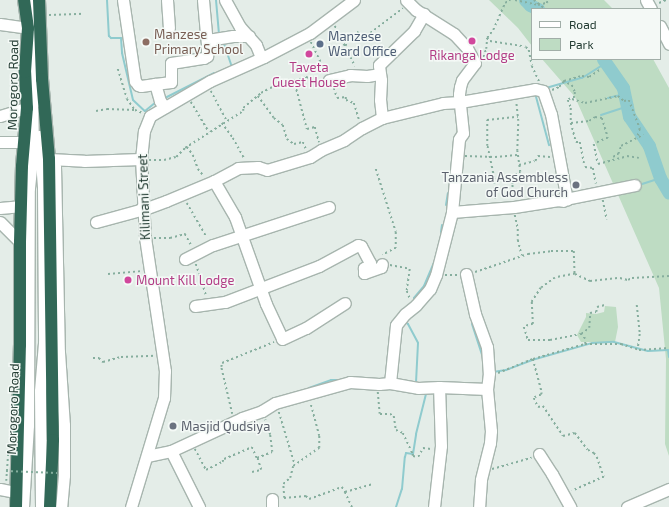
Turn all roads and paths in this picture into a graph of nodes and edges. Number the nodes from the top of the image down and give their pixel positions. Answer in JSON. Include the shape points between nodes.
{"nodes":[{"id":1,"x":25,"y":0,"type":"edge"},
{"id":2,"x":31,"y":0,"type":"edge"},
{"id":3,"x":39,"y":0,"type":"edge"},
{"id":4,"x":45,"y":0,"type":"edge"},
{"id":5,"x":123,"y":0,"type":"edge"},
{"id":6,"x":167,"y":0,"type":"edge"},
{"id":7,"x":204,"y":0,"type":"edge"},
{"id":8,"x":225,"y":0,"type":"edge"},
{"id":9,"x":354,"y":0,"type":"edge"},
{"id":10,"x":510,"y":0,"type":"edge"},
{"id":11,"x":515,"y":0,"type":"edge"},
{"id":12,"x":534,"y":0,"type":"edge"},
{"id":13,"x":549,"y":0,"type":"edge"},
{"id":14,"x":408,"y":2,"type":"edge"},
{"id":15,"x":538,"y":4,"type":"junction"},
{"id":16,"x":544,"y":8,"type":"edge"},
{"id":17,"x":84,"y":14,"type":"dead end"},
{"id":18,"x":424,"y":14,"type":"junction"},
{"id":19,"x":44,"y":15,"type":"junction"},
{"id":20,"x":333,"y":16,"type":"junction"},
{"id":21,"x":0,"y":24,"type":"edge"},
{"id":22,"x":28,"y":28,"type":"junction"},
{"id":23,"x":169,"y":28,"type":"dead end"},
{"id":24,"x":661,"y":28,"type":"edge"},
{"id":25,"x":310,"y":33,"type":"junction"},
{"id":26,"x":249,"y":36,"type":"junction"},
{"id":27,"x":487,"y":38,"type":"junction"},
{"id":28,"x":669,"y":44,"type":"edge"},
{"id":29,"x":207,"y":45,"type":"junction"},
{"id":30,"x":345,"y":46,"type":"junction"},
{"id":31,"x":264,"y":57,"type":"junction"},
{"id":32,"x":475,"y":63,"type":"junction"},
{"id":33,"x":601,"y":69,"type":"dead end"},
{"id":34,"x":118,"y":70,"type":"dead end"},
{"id":35,"x":379,"y":74,"type":"junction"},
{"id":36,"x":358,"y":75,"type":"junction"},
{"id":37,"x":294,"y":80,"type":"junction"},
{"id":38,"x":329,"y":80,"type":"junction"},
{"id":39,"x":210,"y":81,"type":"junction"},
{"id":40,"x":563,"y":81,"type":"junction"},
{"id":41,"x":155,"y":84,"type":"junction"},
{"id":42,"x":544,"y":90,"type":"junction"},
{"id":43,"x":515,"y":92,"type":"junction"},
{"id":44,"x":189,"y":94,"type":"junction"},
{"id":45,"x":258,"y":96,"type":"junction"},
{"id":46,"x":568,"y":100,"type":"junction"},
{"id":47,"x":460,"y":102,"type":"junction"},
{"id":48,"x":165,"y":107,"type":"junction"},
{"id":49,"x":27,"y":108,"type":"junction"},
{"id":50,"x":135,"y":110,"type":"junction"},
{"id":51,"x":96,"y":111,"type":"dead end"},
{"id":52,"x":0,"y":116,"type":"edge"},
{"id":53,"x":150,"y":116,"type":"junction"},
{"id":54,"x":518,"y":117,"type":"junction"},
{"id":55,"x":382,"y":118,"type":"junction"},
{"id":56,"x":226,"y":121,"type":"junction"},
{"id":57,"x":222,"y":123,"type":"junction"},
{"id":58,"x":571,"y":123,"type":"junction"},
{"id":59,"x":362,"y":128,"type":"junction"},
{"id":60,"x":209,"y":132,"type":"junction"},
{"id":61,"x":643,"y":135,"type":"dead end"},
{"id":62,"x":637,"y":139,"type":"junction"},
{"id":63,"x":0,"y":142,"type":"edge"},
{"id":64,"x":25,"y":142,"type":"junction"},
{"id":65,"x":187,"y":147,"type":"junction"},
{"id":66,"x":321,"y":150,"type":"junction"},
{"id":67,"x":517,"y":155,"type":"junction"},
{"id":68,"x":489,"y":156,"type":"junction"},
{"id":69,"x":613,"y":157,"type":"dead end"},
{"id":70,"x":310,"y":158,"type":"junction"},
{"id":71,"x":458,"y":158,"type":"junction"},
{"id":72,"x":639,"y":158,"type":"dead end"},
{"id":73,"x":52,"y":159,"type":"junction"},
{"id":74,"x":141,"y":159,"type":"junction"},
{"id":75,"x":559,"y":160,"type":"junction"},
{"id":76,"x":519,"y":164,"type":"junction"},
{"id":77,"x":248,"y":168,"type":"junction"},
{"id":78,"x":376,"y":170,"type":"dead end"},
{"id":79,"x":212,"y":182,"type":"junction"},
{"id":80,"x":635,"y":185,"type":"dead end"},
{"id":81,"x":601,"y":192,"type":"junction"},
{"id":82,"x":181,"y":194,"type":"junction"},
{"id":83,"x":567,"y":200,"type":"junction"},
{"id":84,"x":144,"y":205,"type":"junction"},
{"id":85,"x":22,"y":206,"type":"junction"},
{"id":86,"x":329,"y":207,"type":"dead end"},
{"id":87,"x":0,"y":208,"type":"edge"},
{"id":88,"x":497,"y":209,"type":"junction"},
{"id":89,"x":515,"y":210,"type":"junction"},
{"id":90,"x":452,"y":212,"type":"junction"},
{"id":91,"x":607,"y":220,"type":"dead end"},
{"id":92,"x":0,"y":222,"type":"edge"},
{"id":93,"x":96,"y":222,"type":"dead end"},
{"id":94,"x":242,"y":235,"type":"junction"},
{"id":95,"x":145,"y":237,"type":"junction"},
{"id":96,"x":20,"y":242,"type":"junction"},
{"id":97,"x":213,"y":245,"type":"junction"},
{"id":98,"x":192,"y":256,"type":"junction"},
{"id":99,"x":522,"y":256,"type":"junction"},
{"id":100,"x":382,"y":264,"type":"junction"},
{"id":101,"x":151,"y":269,"type":"junction"},
{"id":102,"x":108,"y":274,"type":"dead end"},
{"id":103,"x":466,"y":274,"type":"junction"},
{"id":104,"x":575,"y":274,"type":"junction"},
{"id":105,"x":436,"y":275,"type":"junction"},
{"id":106,"x":669,"y":276,"type":"edge"},
{"id":107,"x":261,"y":288,"type":"junction"},
{"id":108,"x":344,"y":303,"type":"dead end"},
{"id":109,"x":208,"y":304,"type":"junction"},
{"id":110,"x":416,"y":305,"type":"junction"},
{"id":111,"x":605,"y":305,"type":"dead end"},
{"id":112,"x":637,"y":305,"type":"dead end"},
{"id":113,"x":195,"y":306,"type":"dead end"},
{"id":114,"x":581,"y":334,"type":"junction"},
{"id":115,"x":282,"y":339,"type":"junction"},
{"id":116,"x":585,"y":344,"type":"junction"},
{"id":117,"x":669,"y":348,"type":"edge"},
{"id":118,"x":638,"y":350,"type":"junction"},
{"id":119,"x":164,"y":355,"type":"junction"},
{"id":120,"x":93,"y":358,"type":"dead end"},
{"id":121,"x":533,"y":359,"type":"junction"},
{"id":122,"x":489,"y":376,"type":"junction"},
{"id":123,"x":390,"y":383,"type":"junction"},
{"id":124,"x":378,"y":384,"type":"junction"},
{"id":125,"x":439,"y":387,"type":"junction"},
{"id":126,"x":487,"y":389,"type":"junction"},
{"id":127,"x":307,"y":394,"type":"junction"},
{"id":128,"x":275,"y":403,"type":"junction"},
{"id":129,"x":262,"y":411,"type":"junction"},
{"id":130,"x":234,"y":422,"type":"junction"},
{"id":131,"x":192,"y":442,"type":"junction"},
{"id":132,"x":171,"y":451,"type":"junction"},
{"id":133,"x":6,"y":452,"type":"dead end"},
{"id":134,"x":539,"y":454,"type":"joint"},
{"id":135,"x":440,"y":455,"type":"junction"},
{"id":136,"x":147,"y":456,"type":"junction"},
{"id":137,"x":257,"y":458,"type":"junction"},
{"id":138,"x":295,"y":465,"type":"junction"},
{"id":139,"x":6,"y":470,"type":"junction"},
{"id":140,"x":252,"y":472,"type":"dead end"},
{"id":141,"x":483,"y":472,"type":"junction"},
{"id":142,"x":57,"y":473,"type":"dead end"},
{"id":143,"x":6,"y":476,"type":"dead end"},
{"id":144,"x":373,"y":484,"type":"dead end"},
{"id":145,"x":0,"y":489,"type":"edge"},
{"id":146,"x":669,"y":489,"type":"edge"},
{"id":147,"x":16,"y":492,"type":"junction"},
{"id":148,"x":345,"y":492,"type":"junction"},
{"id":149,"x":564,"y":496,"type":"junction"},
{"id":150,"x":284,"y":498,"type":"junction"},
{"id":151,"x":272,"y":503,"type":"edge"},
{"id":152,"x":16,"y":507,"type":"edge"},
{"id":153,"x":23,"y":507,"type":"edge"},
{"id":154,"x":40,"y":507,"type":"edge"},
{"id":155,"x":50,"y":507,"type":"edge"},
{"id":156,"x":61,"y":507,"type":"edge"},
{"id":157,"x":131,"y":507,"type":"edge"},
{"id":158,"x":198,"y":507,"type":"edge"},
{"id":159,"x":352,"y":507,"type":"edge"},
{"id":160,"x":434,"y":507,"type":"edge"},
{"id":161,"x":478,"y":507,"type":"edge"},
{"id":162,"x":570,"y":507,"type":"edge"},
{"id":163,"x":627,"y":507,"type":"edge"}],
"edges":[{"from":1,"to":22,"type":"highway","name":"Morogoro Road"},
{"from":1,"to":153,"type":"street","name":"Morogoro Road","via":[[33,150],[29,188],[28,425]]},
{"from":2,"to":154,"type":"street","name":"Morogoro Road","via":[[43,187],[44,343],[40,391]]},
{"from":3,"to":73,"type":"highway","name":"Morogoro Road","via":[[42,79]]},
{"from":4,"to":19,"type":"street"},
{"from":5,"to":41,"type":"street","via":[[135,80],[141,86]]},
{"from":6,"to":23,"type":"street"},
{"from":7,"to":29,"type":"street"},
{"from":8,"to":26,"type":"street","via":[[236,21]]},
{"from":9,"to":20,"type":"street"},
{"from":10,"to":27,"type":"path","via":[[505,3]]},
{"from":11,"to":15,"type":"path"},
{"from":12,"to":15,"type":"path"},
{"from":13,"to":15,"type":"path"},
{"from":14,"to":18,"type":"street"},
{"from":14,"to":30,"type":"path","via":[[362,39],[358,32],[353,35]]},
{"from":15,"to":16,"type":"path"},
{"from":17,"to":19,"type":"path"},
{"from":18,"to":32,"type":"street","via":[[454,34],[467,48]]},
{"from":18,"to":35,"type":"street","via":[[414,31],[379,65]]},
{"from":19,"to":73,"type":"street","via":[[48,66],[46,98]]},
{"from":20,"to":25,"type":"street"},
{"from":20,"to":30,"type":"path"},
{"from":21,"to":22,"type":"street"},
{"from":22,"to":49,"type":"highway","name":"Morogoro Road","via":[[25,72]]},
{"from":24,"to":28,"type":"street"},
{"from":25,"to":31,"type":"street"},
{"from":25,"to":38,"type":"path","via":[[312,45]]},
{"from":26,"to":29,"type":"street","via":[[218,38]]},
{"from":26,"to":31,"type":"street","via":[[260,55]]},
{"from":27,"to":32,"type":"path","via":[[485,54]]},
{"from":27,"to":42,"type":"path","via":[[490,41],[526,47]]},
{"from":29,"to":41,"type":"street","via":[[207,56],[171,63],[171,82]]},
{"from":30,"to":36,"type":"path"},
{"from":31,"to":39,"type":"street"},
{"from":32,"to":47,"type":"street","via":[[462,80]]},
{"from":33,"to":40,"type":"path","via":[[590,77],[582,76]]},
{"from":34,"to":50,"type":"path","via":[[124,94]]},
{"from":35,"to":36,"type":"street"},
{"from":35,"to":55,"type":"street"},
{"from":36,"to":38,"type":"street"},
{"from":37,"to":38,"type":"path","via":[[306,77],[312,79],[313,83]]},
{"from":37,"to":45,"type":"path","via":[[270,88]]},
{"from":37,"to":66,"type":"path","via":[[307,129],[315,127]]},
{"from":38,"to":59,"type":"path","via":[[337,98],[346,97],[346,100],[354,103]]},
{"from":39,"to":44,"type":"street"},
{"from":39,"to":56,"type":"path","via":[[209,86]]},
{"from":40,"to":42,"type":"path","via":[[559,87]]},
{"from":40,"to":46,"type":"path","via":[[572,85],[575,92],[575,97]]},
{"from":41,"to":48,"type":"street","via":[[160,101]]},
{"from":42,"to":43,"type":"street"},
{"from":42,"to":75,"type":"street"},
{"from":43,"to":47,"type":"street"},
{"from":43,"to":54,"type":"path"},
{"from":44,"to":48,"type":"street"},
{"from":44,"to":60,"type":"path","via":[[191,103]]},
{"from":45,"to":56,"type":"path"},
{"from":45,"to":70,"type":"path","via":[[274,118],[283,125],[287,139],[294,144],[304,142]]},
{"from":46,"to":58,"type":"path"},
{"from":46,"to":62,"type":"path","via":[[575,99],[585,103],[618,96],[629,100],[640,129]]},
{"from":47,"to":55,"type":"street","via":[[443,103]]},
{"from":47,"to":71,"type":"street","via":[[463,133],[459,140]]},
{"from":48,"to":53,"type":"street"},
{"from":49,"to":52,"type":"street"},
{"from":49,"to":64,"type":"highway","name":"Morogoro Road"},
{"from":50,"to":51,"type":"path"},
{"from":50,"to":53,"type":"path"},
{"from":53,"to":74,"type":"street","name":"Kilimani Street","via":[[144,131]]},
{"from":54,"to":67,"type":"path"},
{"from":54,"to":68,"type":"path","via":[[487,120]]},
{"from":55,"to":59,"type":"street"},
{"from":56,"to":57,"type":"path"},
{"from":57,"to":60,"type":"path"},
{"from":57,"to":77,"type":"path"},
{"from":58,"to":72,"type":"path","via":[[602,118],[608,138],[594,144],[598,164],[627,156]]},
{"from":58,"to":81,"type":"path","via":[[576,142],[580,142],[585,167],[593,168]]},
{"from":59,"to":66,"type":"street","via":[[344,140]]},
{"from":60,"to":65,"type":"path"},
{"from":61,"to":62,"type":"path"},
{"from":62,"to":69,"type":"path","via":[[621,146],[618,154]]},
{"from":63,"to":64,"type":"street"},
{"from":64,"to":85,"type":"highway","name":"Morogoro Road"},
{"from":65,"to":74,"type":"path","via":[[176,157],[164,160]]},
{"from":65,"to":79,"type":"path","via":[[198,169]]},
{"from":66,"to":70,"type":"street"},
{"from":67,"to":68,"type":"path"},
{"from":67,"to":76,"type":"path"},
{"from":68,"to":71,"type":"path"},
{"from":68,"to":88,"type":"path"},
{"from":70,"to":77,"type":"street","via":[[267,170],[258,167]]},
{"from":71,"to":90,"type":"street"},
{"from":73,"to":74,"type":"street"},
{"from":73,"to":155,"type":"highway","name":"Morogoro Road","via":[[53,440]]},
{"from":73,"to":156,"type":"street","via":[[64,426]]},
{"from":74,"to":84,"type":"street","name":"Kilimani Street"},
{"from":75,"to":76,"type":"path","via":[[538,156],[535,161]]},
{"from":75,"to":83,"type":"street"},
{"from":76,"to":89,"type":"path","via":[[520,174],[515,175],[512,184]]},
{"from":77,"to":79,"type":"street","via":[[238,168]]},
{"from":78,"to":100,"type":"path","via":[[396,237],[396,248],[384,254]]},
{"from":79,"to":82,"type":"street"},
{"from":79,"to":94,"type":"street","via":[[231,208]]},
{"from":80,"to":81,"type":"street"},
{"from":81,"to":83,"type":"street"},
{"from":81,"to":91,"type":"path"},
{"from":82,"to":84,"type":"street","via":[[147,208]]},
{"from":82,"to":97,"type":"path"},
{"from":83,"to":89,"type":"street"},
{"from":84,"to":93,"type":"street","via":[[140,210]]},
{"from":84,"to":95,"type":"street","name":"Kilimani Street"},
{"from":85,"to":87,"type":"street"},
{"from":85,"to":96,"type":"highway","name":"Morogoro Road"},
{"from":86,"to":94,"type":"street"},
{"from":88,"to":89,"type":"street"},
{"from":88,"to":90,"type":"street"},
{"from":89,"to":99,"type":"path"},
{"from":90,"to":105,"type":"street"},
{"from":92,"to":96,"type":"street"},
{"from":94,"to":97,"type":"street"},
{"from":94,"to":107,"type":"street"},
{"from":95,"to":98,"type":"path","via":[[170,238],[185,234]]},
{"from":95,"to":101,"type":"street","name":"Kilimani Street"},
{"from":96,"to":147,"type":"highway","name":"Morogoro Road"},
{"from":97,"to":98,"type":"street"},
{"from":98,"to":109,"type":"path"},
{"from":99,"to":103,"type":"path"},
{"from":99,"to":104,"type":"path","via":[[551,251],[573,251]]},
{"from":100,"to":107,"type":"street","via":[[381,267],[364,273],[364,268],[370,263],[361,246],[358,246],[319,266]]},
{"from":100,"to":110,"type":"path","via":[[410,268],[407,294]]},
{"from":101,"to":102,"type":"path"},
{"from":101,"to":119,"type":"street","name":"Kilimani Street"},
{"from":103,"to":105,"type":"path"},
{"from":103,"to":122,"type":"street","via":[[474,314],[487,347]]},
{"from":104,"to":106,"type":"path","via":[[590,281]]},
{"from":104,"to":114,"type":"path","via":[[555,278],[541,288],[532,302],[533,324],[524,327],[528,340],[550,340]]},
{"from":105,"to":110,"type":"street","via":[[430,289]]},
{"from":107,"to":109,"type":"street","via":[[225,302]]},
{"from":107,"to":115,"type":"street"},
{"from":108,"to":115,"type":"street","via":[[306,328]]},
{"from":109,"to":113,"type":"street"},
{"from":110,"to":123,"type":"street","via":[[404,314],[396,327]]},
{"from":111,"to":114,"type":"path","via":[[590,313],[589,328]]},
{"from":112,"to":118,"type":"path","via":[[640,334]]},
{"from":114,"to":116,"type":"path"},
{"from":115,"to":130,"type":"path","via":[[222,363]]},
{"from":116,"to":118,"type":"path","via":[[621,344]]},
{"from":116,"to":121,"type":"path"},
{"from":117,"to":118,"type":"path"},
{"from":119,"to":120,"type":"path","via":[[121,357],[103,362],[99,358]]},
{"from":119,"to":136,"type":"street","name":"Kilimani Street","via":[[164,398]]},
{"from":121,"to":122,"type":"path"},
{"from":121,"to":149,"type":"path","via":[[542,393],[534,398],[538,407],[544,406],[563,436],[577,434],[588,450],[594,453],[602,470],[603,477]]},
{"from":122,"to":126,"type":"street"},
{"from":123,"to":124,"type":"street"},
{"from":123,"to":125,"type":"street","via":[[418,388]]},
{"from":124,"to":127,"type":"street","via":[[350,382]]},
{"from":124,"to":135,"type":"path","via":[[380,414],[394,416],[396,430],[403,433],[413,456],[418,457],[422,448],[436,451]]},
{"from":125,"to":126,"type":"street"},
{"from":125,"to":135,"type":"street"},
{"from":126,"to":141,"type":"street","via":[[491,431]]},
{"from":127,"to":128,"type":"street"},
{"from":127,"to":138,"type":"path","via":[[320,436],[319,448]]},
{"from":128,"to":129,"type":"street"},
{"from":128,"to":138,"type":"path"},
{"from":129,"to":130,"type":"street"},
{"from":129,"to":137,"type":"path","via":[[270,435],[272,452]]},
{"from":130,"to":131,"type":"street"},
{"from":131,"to":132,"type":"street"},
{"from":131,"to":137,"type":"path","via":[[206,470],[252,447]]},
{"from":132,"to":136,"type":"street"},
{"from":132,"to":158,"type":"street"},
{"from":133,"to":139,"type":"path"},
{"from":134,"to":141,"type":"path"},
{"from":134,"to":149,"type":"street"},
{"from":135,"to":160,"type":"street"},
{"from":136,"to":157,"type":"street","name":"Kilimani Street"},
{"from":137,"to":140,"type":"path","via":[[261,470]]},
{"from":138,"to":150,"type":"path","via":[[290,478],[283,484]]},
{"from":139,"to":142,"type":"path","bridge":true},
{"from":139,"to":143,"type":"path","bridge":true},
{"from":141,"to":161,"type":"street"},
{"from":144,"to":148,"type":"path"},
{"from":145,"to":147,"type":"street"},
{"from":146,"to":163,"type":"street"},
{"from":147,"to":152,"type":"highway","name":"Morogoro Road"},
{"from":148,"to":150,"type":"path","via":[[342,488],[308,499],[306,496]]},
{"from":148,"to":159,"type":"path"},
{"from":149,"to":162,"type":"street"},
{"from":150,"to":151,"type":"path"}]}
